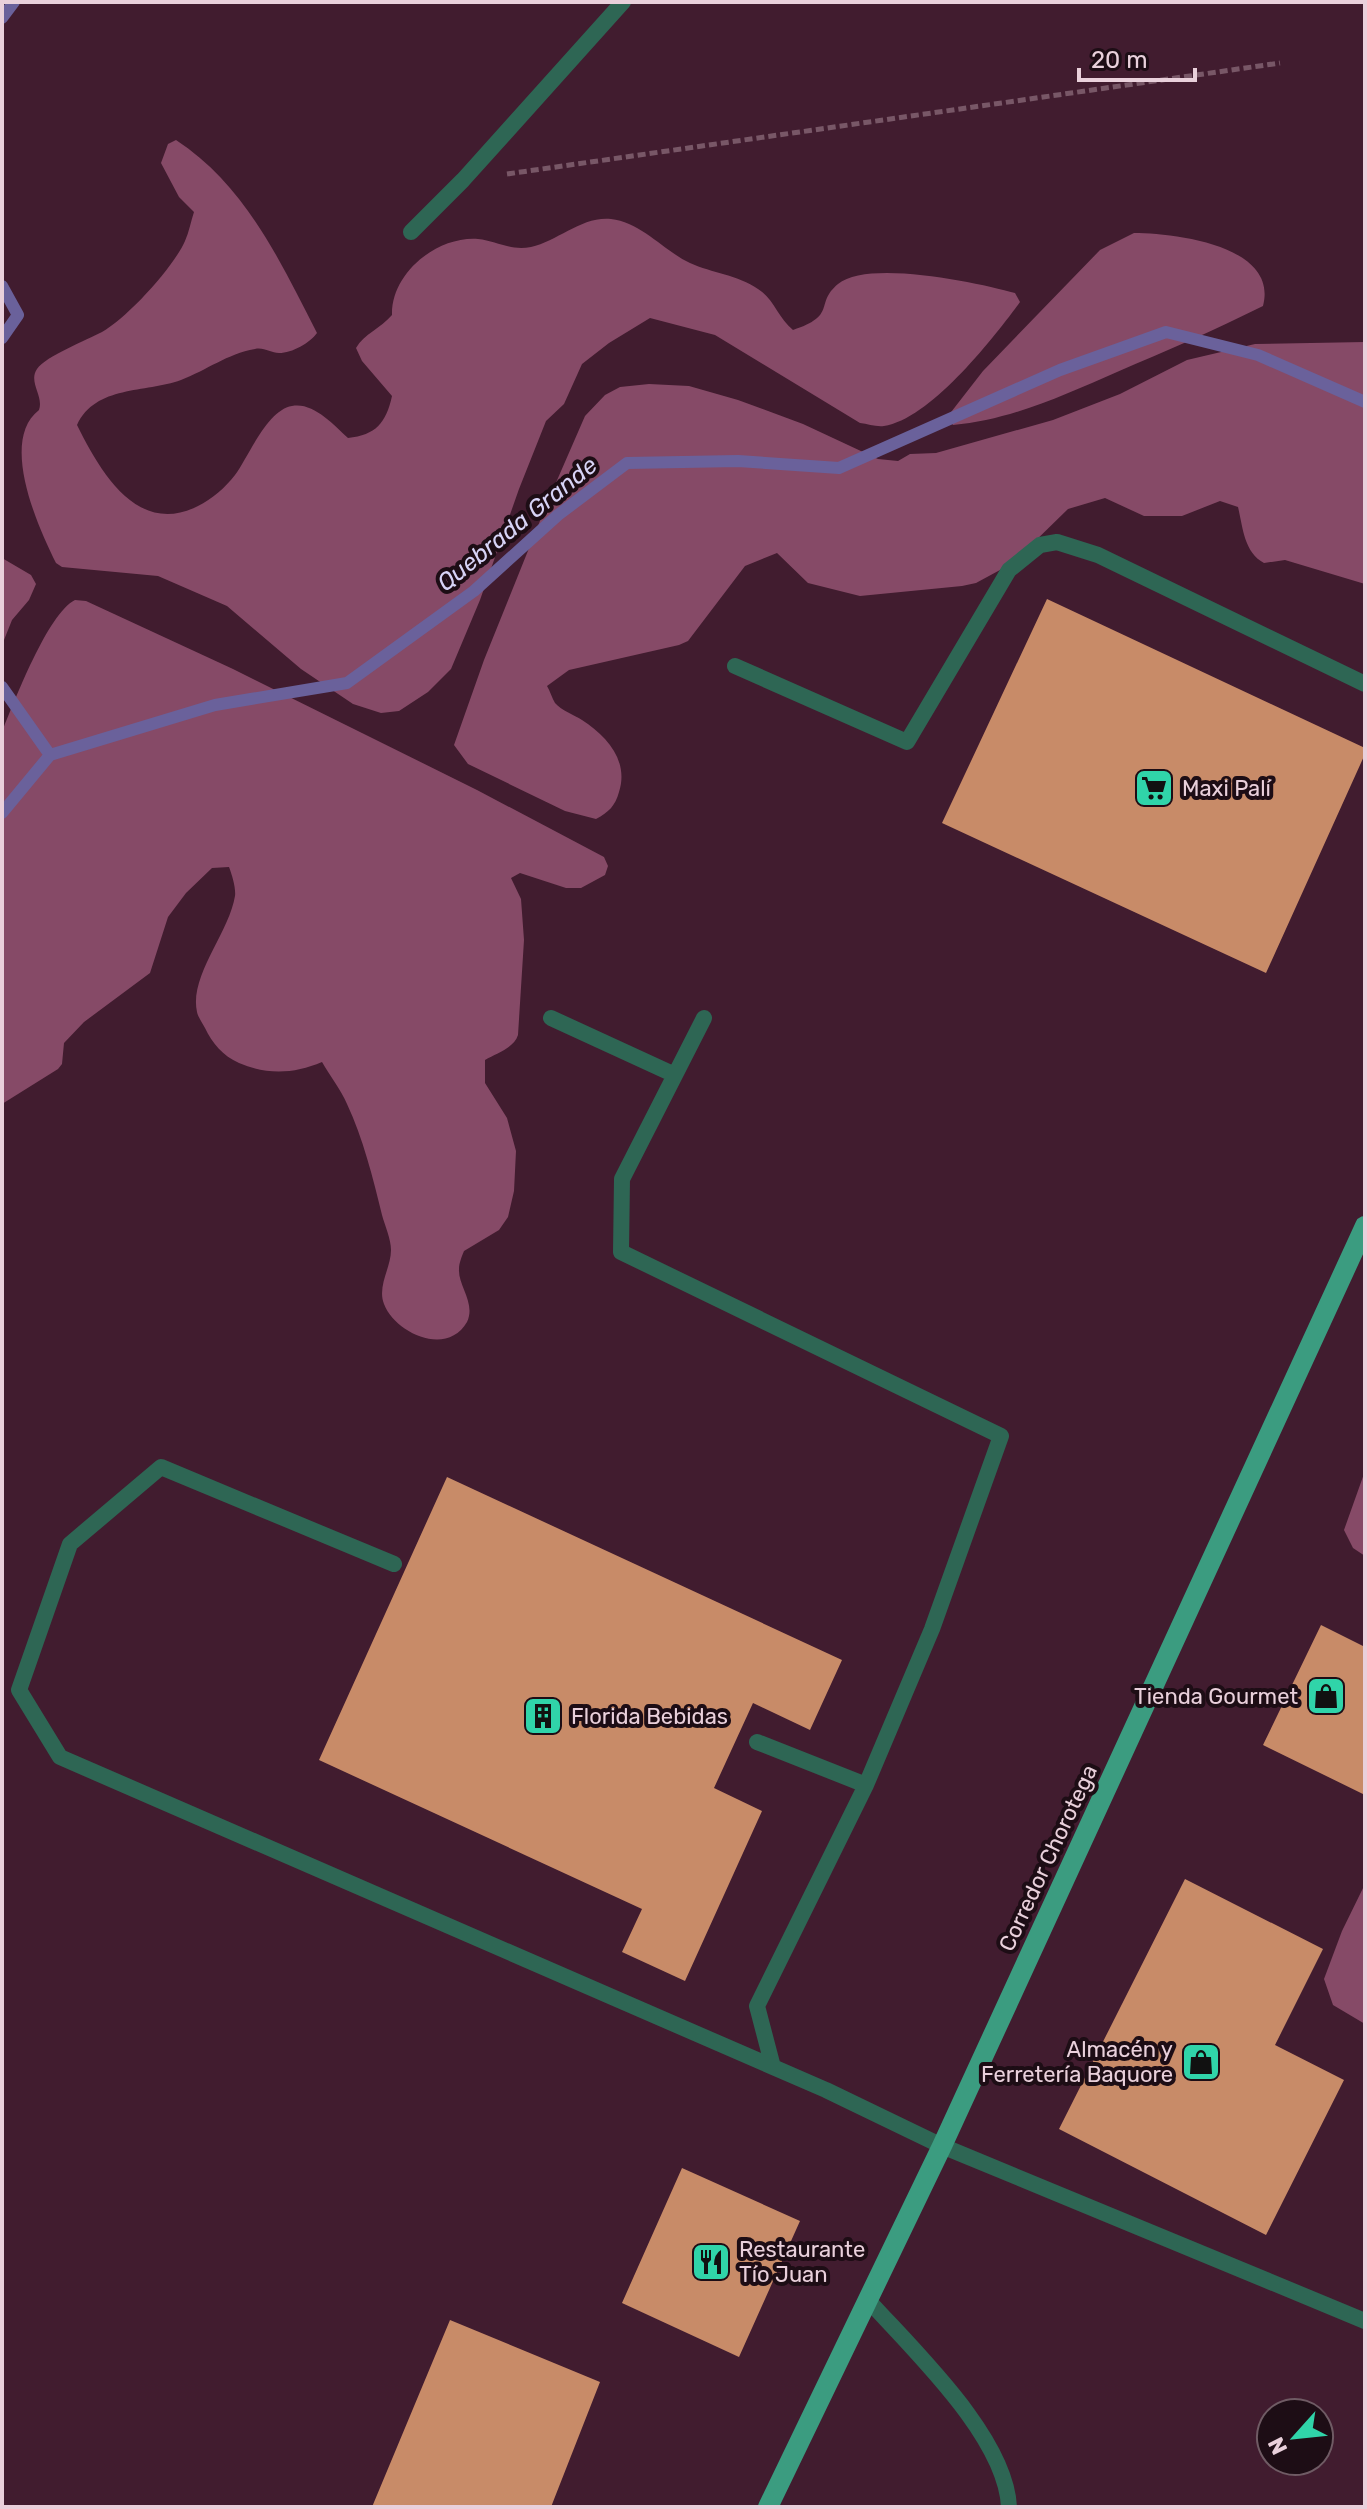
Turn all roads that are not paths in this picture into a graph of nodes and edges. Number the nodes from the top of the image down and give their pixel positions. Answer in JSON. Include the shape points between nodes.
{"nodes":[{"id":1,"x":623,"y":2,"type":"edge"},
{"id":2,"x":411,"y":232,"type":"dead end"},
{"id":3,"x":735,"y":666,"type":"dead end"},
{"id":4,"x":1365,"y":684,"type":"edge"},
{"id":5,"x":551,"y":1018,"type":"dead end"},
{"id":6,"x":704,"y":1018,"type":"dead end"},
{"id":7,"x":675,"y":1075,"type":"junction"},
{"id":8,"x":1365,"y":1226,"type":"edge"},
{"id":9,"x":394,"y":1564,"type":"dead end"},
{"id":10,"x":757,"y":1742,"type":"dead end"},
{"id":11,"x":866,"y":1785,"type":"junction"},
{"id":12,"x":773,"y":2067,"type":"junction"},
{"id":13,"x":942,"y":2146,"type":"junction"},
{"id":14,"x":868,"y":2300,"type":"junction"},
{"id":15,"x":1365,"y":2321,"type":"edge"},
{"id":16,"x":768,"y":2507,"type":"edge"},
{"id":17,"x":1009,"y":2507,"type":"edge"}],
"edges":[{"from":1,"to":2,"type":"lane"},
{"from":3,"to":4,"type":"lane","via":[[907,742],[1009,570],[1040,545],[1057,542],[1098,555]]},
{"from":5,"to":7,"type":"lane"},
{"from":6,"to":7,"type":"lane"},
{"from":7,"to":11,"type":"lane","via":[[622,1179],[621,1252],[1001,1436],[932,1629]]},
{"from":8,"to":13,"type":"main road","name":"Corredor Chorotega"},
{"from":9,"to":12,"type":"lane","via":[[161,1467],[70,1544],[19,1690],[60,1757]]},
{"from":10,"to":11,"type":"lane"},
{"from":11,"to":12,"type":"lane","via":[[757,2006]]},
{"from":12,"to":13,"type":"lane"},
{"from":13,"to":14,"type":"main road","name":"Corredor Chorotega"},
{"from":13,"to":15,"type":"lane"},
{"from":14,"to":16,"type":"main road","name":"Corredor Chorotega"},
{"from":14,"to":17,"type":"lane","via":[[959,2402],[994,2457],[1009,2492]]}]}
